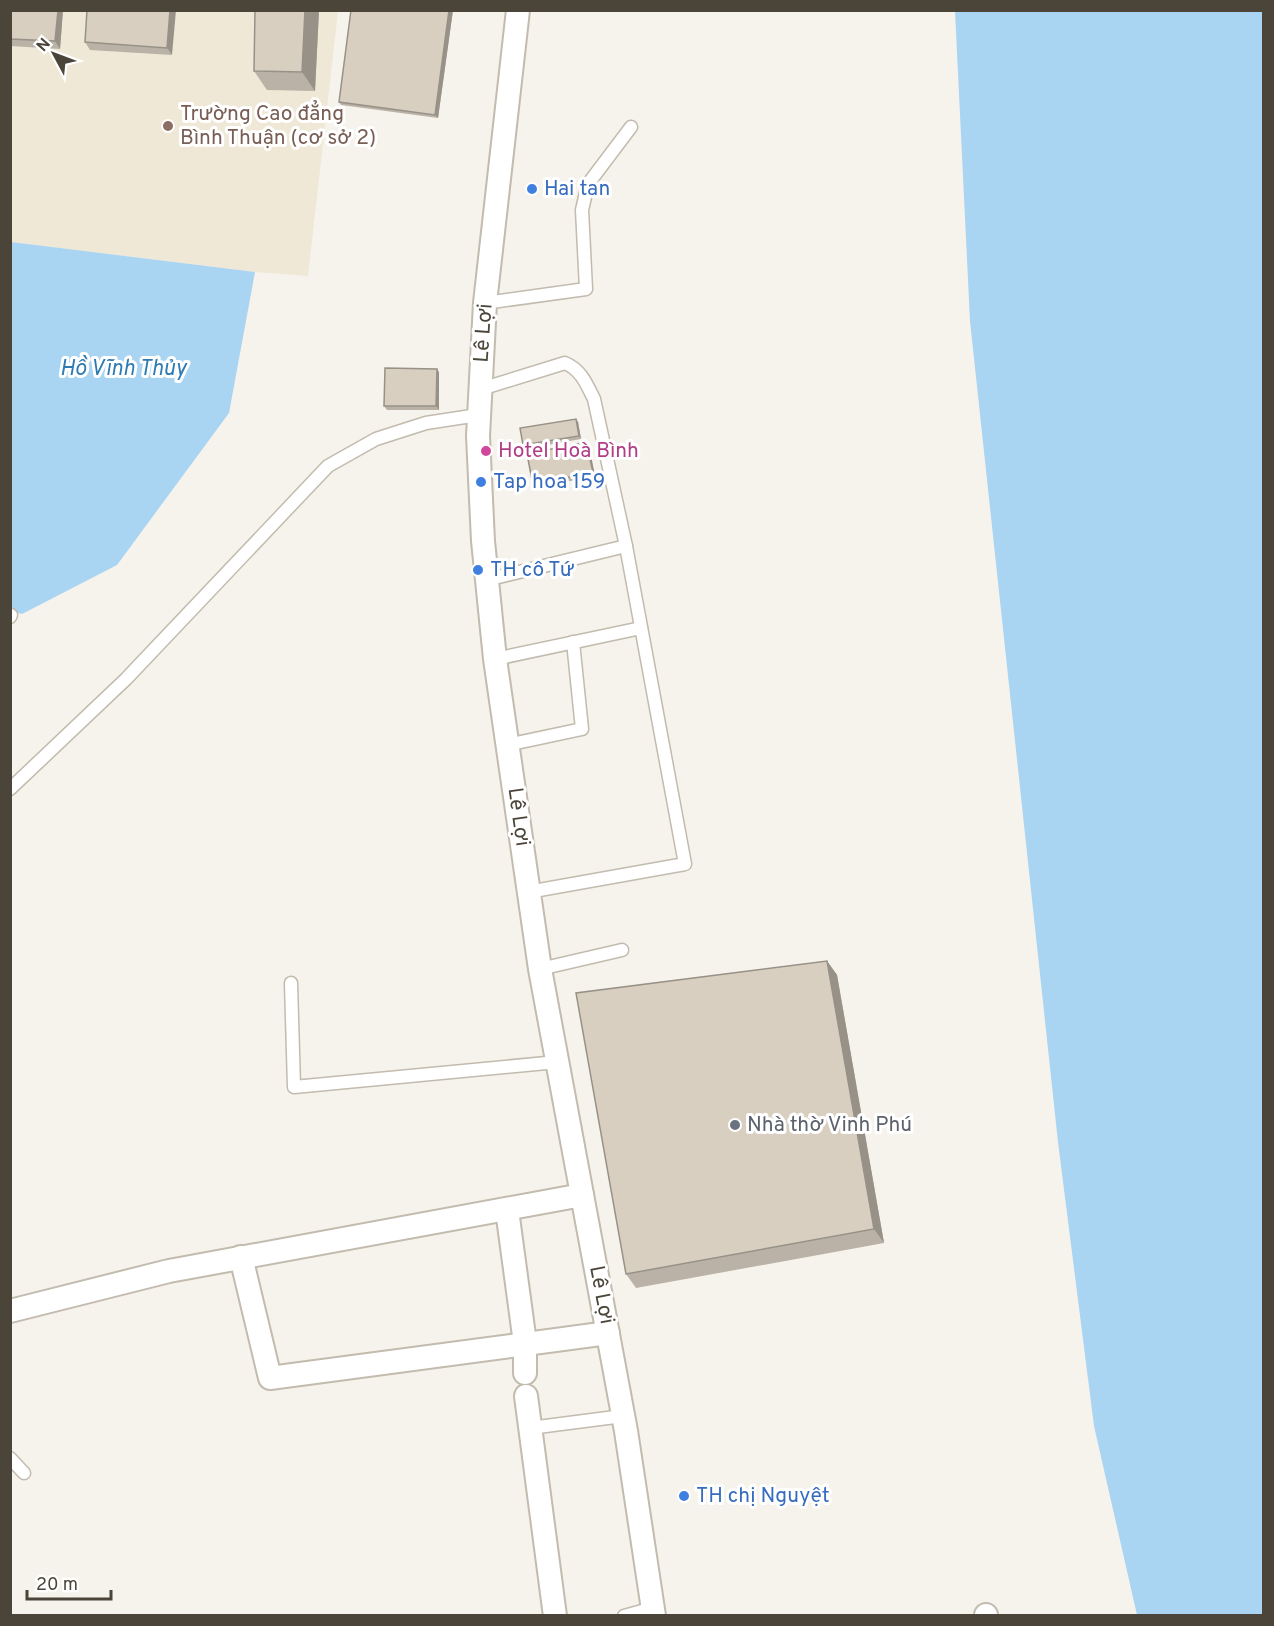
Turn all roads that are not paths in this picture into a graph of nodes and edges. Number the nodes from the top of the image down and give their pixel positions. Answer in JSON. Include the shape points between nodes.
{"nodes":[{"id":1,"x":518,"y":10,"type":"edge"},
{"id":2,"x":631,"y":127,"type":"dead end"},
{"id":3,"x":485,"y":303,"type":"junction"},
{"id":4,"x":481,"y":389,"type":"junction"},
{"id":5,"x":478,"y":415,"type":"junction"},
{"id":6,"x":626,"y":546,"type":"junction"},
{"id":7,"x":486,"y":580,"type":"junction"},
{"id":8,"x":640,"y":628,"type":"junction"},
{"id":9,"x":573,"y":642,"type":"junction"},
{"id":10,"x":495,"y":659,"type":"junction"},
{"id":11,"x":507,"y":745,"type":"junction"},
{"id":12,"x":10,"y":789,"type":"edge"},
{"id":13,"x":528,"y":892,"type":"junction"},
{"id":14,"x":622,"y":950,"type":"dead end"},
{"id":15,"x":540,"y":969,"type":"junction"},
{"id":16,"x":291,"y":983,"type":"dead end"},
{"id":17,"x":557,"y":1062,"type":"junction"},
{"id":18,"x":582,"y":1195,"type":"junction"},
{"id":19,"x":507,"y":1210,"type":"junction"},
{"id":20,"x":242,"y":1257,"type":"junction"},
{"id":21,"x":10,"y":1311,"type":"edge"},
{"id":22,"x":608,"y":1333,"type":"junction"},
{"id":23,"x":525,"y":1343,"type":"junction"},
{"id":24,"x":525,"y":1373,"type":"dead end"},
{"id":25,"x":526,"y":1395,"type":"dead end"},
{"id":26,"x":623,"y":1416,"type":"junction"},
{"id":27,"x":530,"y":1428,"type":"junction"},
{"id":28,"x":10,"y":1458,"type":"edge"},
{"id":29,"x":24,"y":1473,"type":"dead end"},
{"id":30,"x":653,"y":1612,"type":"edge"},
{"id":31,"x":555,"y":1616,"type":"edge"},
{"id":32,"x":624,"y":1616,"type":"edge"}],
"edges":[{"from":1,"to":3,"type":"street","name":"Lê Lợi"},
{"from":2,"to":3,"type":"lane","via":[[588,184],[582,210],[586,289]]},
{"from":3,"to":4,"type":"street","name":"Lê Lợi"},
{"from":4,"to":5,"type":"street","name":"Lê Lợi"},
{"from":4,"to":6,"type":"lane","via":[[565,363],[584,377],[594,399]]},
{"from":5,"to":7,"type":"street","name":"Lê Lợi"},
{"from":5,"to":12,"type":"lane","via":[[426,423],[384,436],[328,466],[126,679]]},
{"from":6,"to":7,"type":"lane"},
{"from":6,"to":8,"type":"lane"},
{"from":7,"to":10,"type":"street","name":"Lê Lợi"},
{"from":8,"to":9,"type":"lane"},
{"from":8,"to":13,"type":"lane","via":[[685,864]]},
{"from":9,"to":10,"type":"lane"},
{"from":9,"to":11,"type":"lane","via":[[582,729]]},
{"from":10,"to":11,"type":"street","name":"Lê Lợi"},
{"from":11,"to":13,"type":"street","name":"Lê Lợi"},
{"from":13,"to":15,"type":"street","name":"Lê Lợi"},
{"from":14,"to":15,"type":"lane"},
{"from":15,"to":17,"type":"street","name":"Lê Lợi"},
{"from":16,"to":17,"type":"lane","via":[[294,1088]]},
{"from":17,"to":18,"type":"street","name":"Lê Lợi"},
{"from":18,"to":19,"type":"street"},
{"from":18,"to":22,"type":"street","name":"Lê Lợi"},
{"from":19,"to":20,"type":"street"},
{"from":19,"to":23,"type":"street"},
{"from":20,"to":21,"type":"street","via":[[99,1287]]},
{"from":20,"to":23,"type":"street","via":[[270,1378]]},
{"from":22,"to":23,"type":"street"},
{"from":22,"to":26,"type":"street","name":"Lê Lợi"},
{"from":23,"to":24,"type":"street"},
{"from":25,"to":27,"type":"street"},
{"from":26,"to":27,"type":"lane"},
{"from":26,"to":30,"type":"street","name":"Lê Lợi"},
{"from":27,"to":31,"type":"street"},
{"from":28,"to":29,"type":"lane"},
{"from":30,"to":32,"type":"lane"}]}
